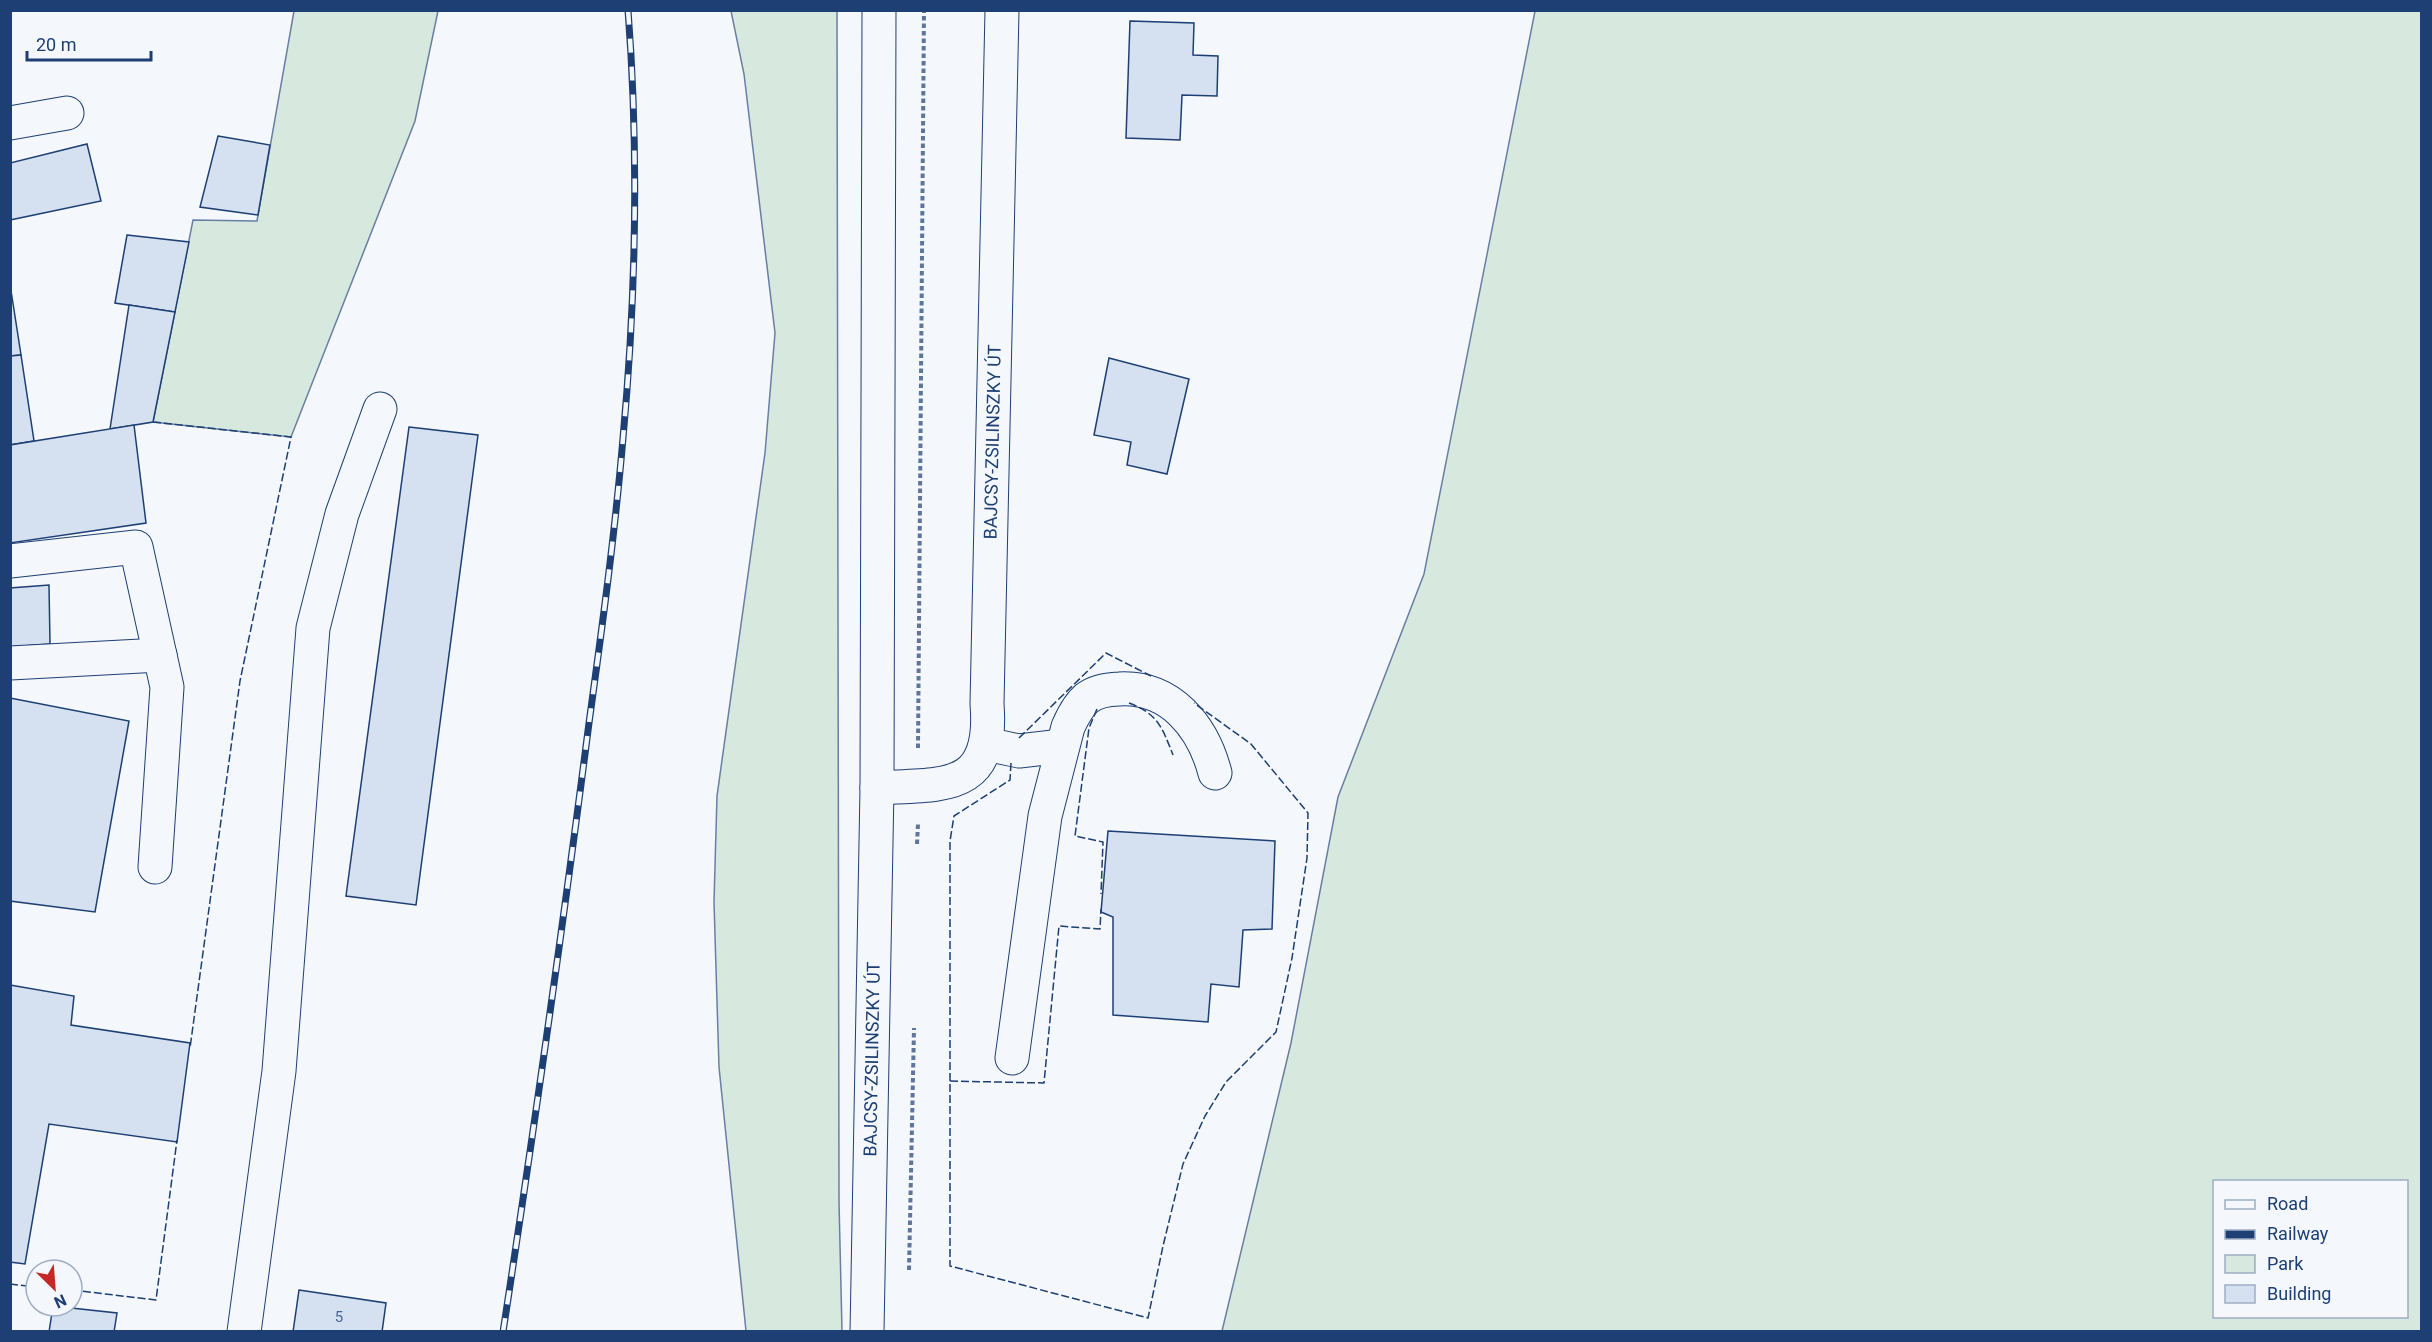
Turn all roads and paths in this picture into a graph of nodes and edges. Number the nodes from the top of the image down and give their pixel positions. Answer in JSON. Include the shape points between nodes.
{"nodes":[{"id":1,"x":879,"y":10,"type":"edge"},
{"id":2,"x":1002,"y":10,"type":"edge"},
{"id":3,"x":67,"y":113,"type":"dead end"},
{"id":4,"x":10,"y":123,"type":"edge"},
{"id":5,"x":380,"y":409,"type":"dead end"},
{"id":6,"x":10,"y":561,"type":"edge"},
{"id":7,"x":160,"y":655,"type":"junction"},
{"id":8,"x":10,"y":663,"type":"edge"},
{"id":9,"x":987,"y":744,"type":"junction"},
{"id":10,"x":1062,"y":746,"type":"junction"},
{"id":11,"x":1215,"y":773,"type":"dead end"},
{"id":12,"x":877,"y":788,"type":"junction"},
{"id":13,"x":155,"y":867,"type":"dead end"},
{"id":14,"x":1012,"y":1058,"type":"dead end"},
{"id":15,"x":244,"y":1332,"type":"edge"},
{"id":16,"x":867,"y":1332,"type":"edge"}],
"edges":[{"from":1,"to":12,"type":"main road","name":"BAJCSY-ZSILINSZKY ÚT"},
{"from":2,"to":9,"type":"main road","name":"BAJCSY-ZSILINSZKY ÚT"},
{"from":3,"to":4,"type":"main road"},
{"from":5,"to":15,"type":"main road","via":[[342,514],[313,628],[279,1071]]},
{"from":6,"to":7,"type":"main road","via":[[136,547]]},
{"from":7,"to":8,"type":"main road"},
{"from":7,"to":13,"type":"main road","via":[[167,687]]},
{"from":9,"to":10,"type":"main road","via":[[1019,751]]},
{"from":9,"to":12,"type":"main road","via":[[975,766],[944,784]]},
{"from":10,"to":11,"type":"main road","via":[[1074,714],[1087,697],[1113,689],[1139,688],[1168,700],[1188,718],[1203,741]]},
{"from":10,"to":14,"type":"main road","via":[[1045,816]]},
{"from":12,"to":16,"type":"main road","name":"BAJCSY-ZSILINSZKY ÚT"}]}
